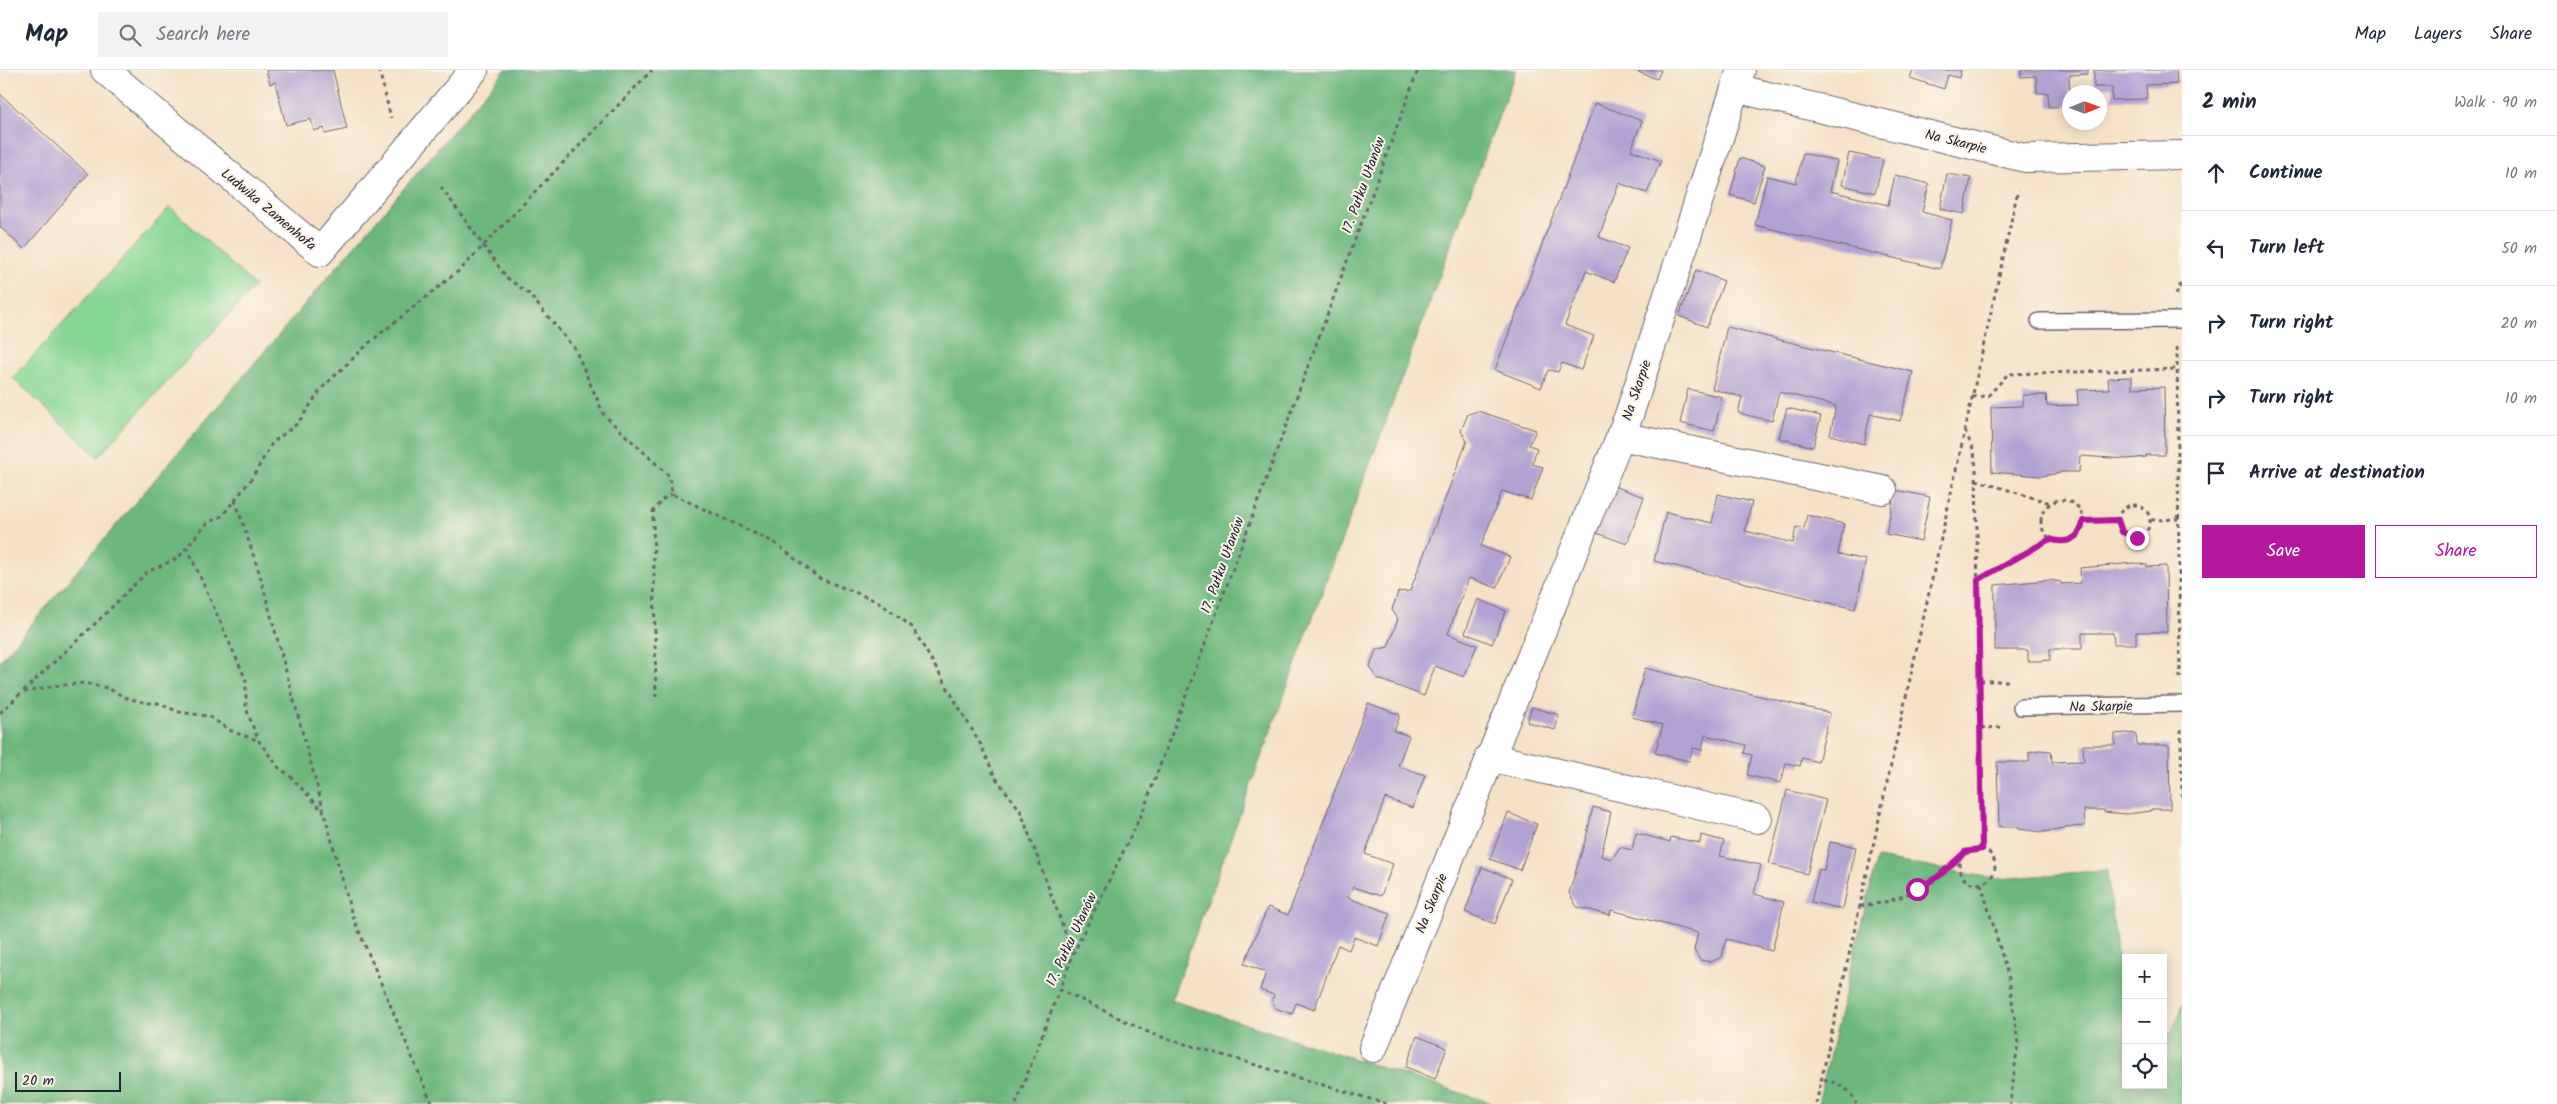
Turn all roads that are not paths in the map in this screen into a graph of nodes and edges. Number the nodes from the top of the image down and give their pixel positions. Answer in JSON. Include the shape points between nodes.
{"nodes":[{"id":1,"x":105,"y":70,"type":"edge"},
{"id":2,"x":474,"y":70,"type":"edge"},
{"id":3,"x":1738,"y":79,"type":"edge"},
{"id":4,"x":2182,"y":155,"type":"edge"},
{"id":5,"x":2182,"y":320,"type":"edge"},
{"id":6,"x":2039,"y":321,"type":"dead end"},
{"id":7,"x":1620,"y":436,"type":"junction"},
{"id":8,"x":1883,"y":490,"type":"dead end"},
{"id":9,"x":2182,"y":704,"type":"edge"},
{"id":10,"x":2021,"y":708,"type":"dead end"},
{"id":11,"x":1489,"y":757,"type":"junction"},
{"id":12,"x":1758,"y":819,"type":"dead end"},
{"id":13,"x":1373,"y":1048,"type":"dead end"}],
"edges":[{"from":1,"to":2,"type":"street","name":"Ludwika Zamenhofa","via":[[320,252]]},
{"from":3,"to":4,"type":"street","name":"Na Skarpie","via":[[2025,158]]},
{"from":3,"to":7,"type":"street","name":"Na Skarpie"},
{"from":5,"to":6,"type":"lane"},
{"from":7,"to":8,"type":"street","name":"Na Skarpie"},
{"from":7,"to":11,"type":"street","name":"Na Skarpie"},
{"from":9,"to":10,"type":"lane","name":"Na Skarpie"},
{"from":11,"to":12,"type":"street"},
{"from":11,"to":13,"type":"street","name":"Na Skarpie"}]}
